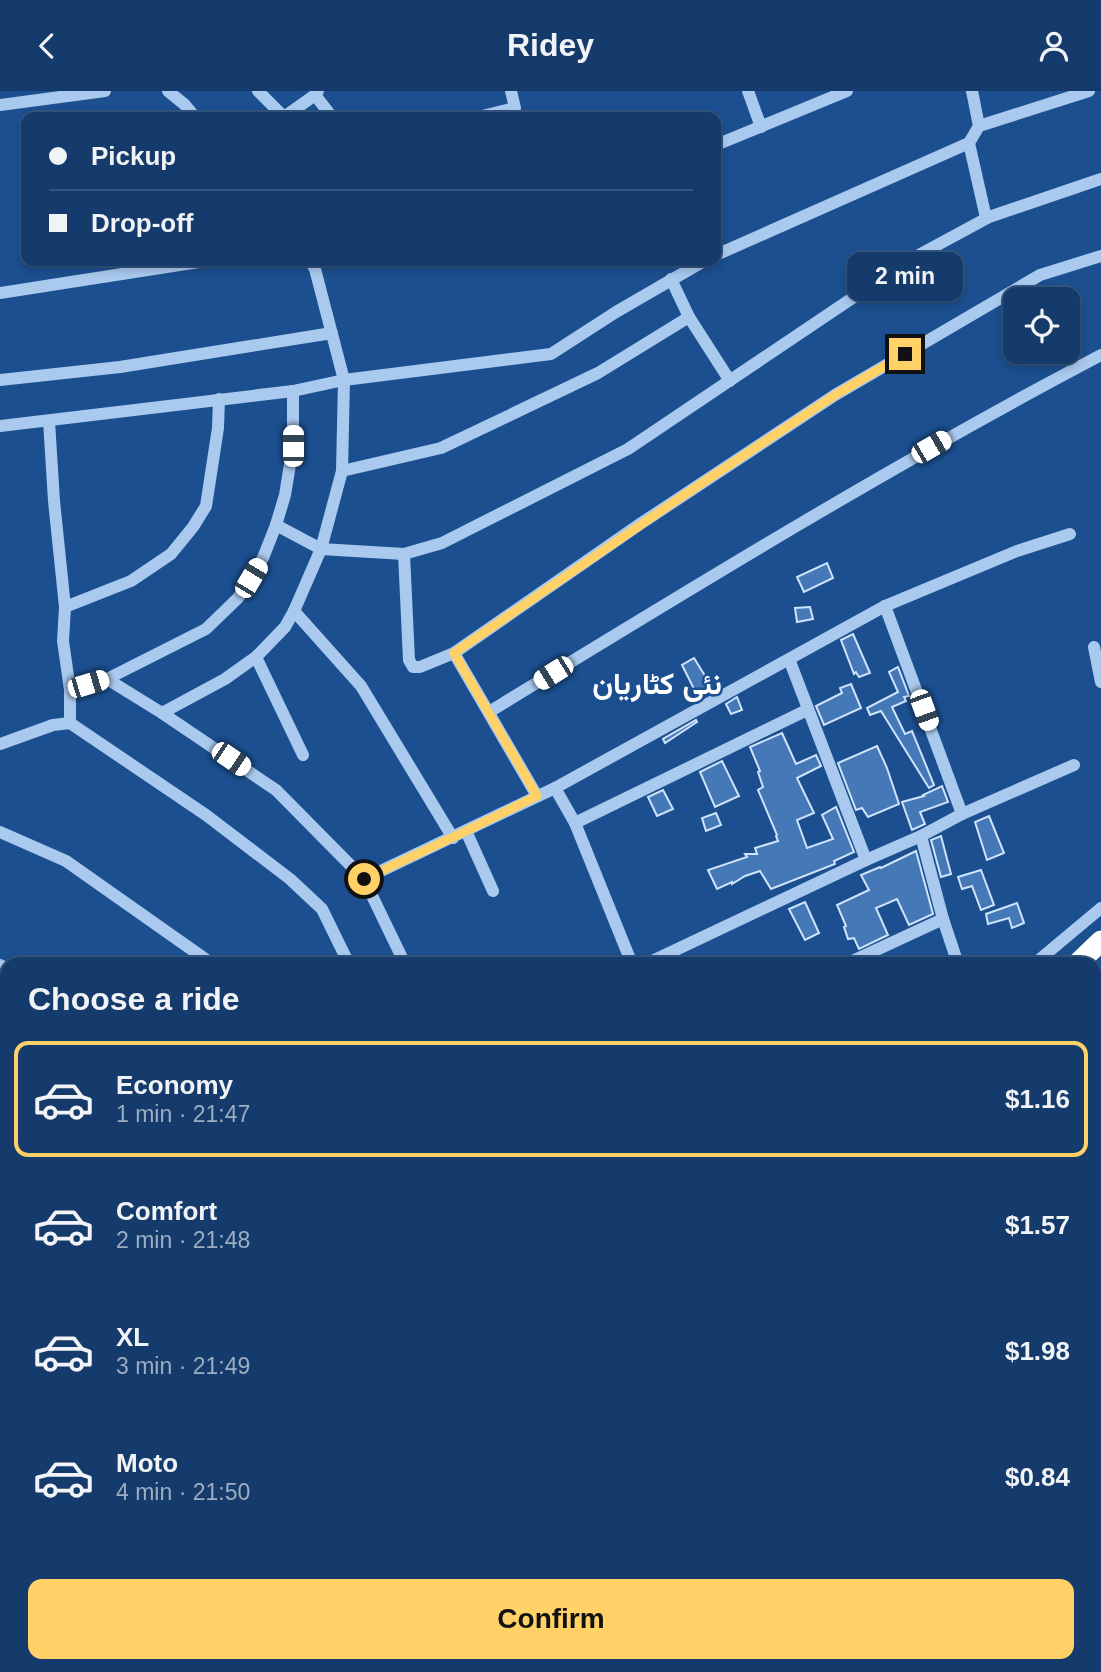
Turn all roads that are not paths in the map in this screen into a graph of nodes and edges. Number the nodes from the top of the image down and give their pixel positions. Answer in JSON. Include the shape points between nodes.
{"nodes":[{"id":1,"x":105,"y":91,"type":"edge"},
{"id":2,"x":169,"y":91,"type":"edge"},
{"id":3,"x":258,"y":91,"type":"edge"},
{"id":4,"x":511,"y":91,"type":"edge"},
{"id":5,"x":748,"y":91,"type":"edge"},
{"id":6,"x":847,"y":91,"type":"edge"},
{"id":7,"x":972,"y":91,"type":"edge"},
{"id":8,"x":1089,"y":91,"type":"edge"},
{"id":9,"x":317,"y":93,"type":"edge"},
{"id":10,"x":0,"y":105,"type":"edge"},
{"id":11,"x":191,"y":112,"type":"edge"},
{"id":12,"x":279,"y":112,"type":"edge"},
{"id":13,"x":291,"y":112,"type":"edge"},
{"id":14,"x":329,"y":112,"type":"edge"},
{"id":15,"x":516,"y":112,"type":"edge"},
{"id":16,"x":979,"y":126,"type":"junction"},
{"id":17,"x":761,"y":127,"type":"junction"},
{"id":18,"x":721,"y":143,"type":"edge"},
{"id":19,"x":969,"y":143,"type":"junction"},
{"id":20,"x":1101,"y":179,"type":"edge"},
{"id":21,"x":986,"y":218,"type":"junction"},
{"id":22,"x":721,"y":253,"type":"edge"},
{"id":23,"x":1101,"y":256,"type":"edge"},
{"id":24,"x":173,"y":266,"type":"edge"},
{"id":25,"x":313,"y":266,"type":"edge"},
{"id":26,"x":695,"y":266,"type":"edge"},
{"id":27,"x":671,"y":279,"type":"junction"},
{"id":28,"x":0,"y":293,"type":"edge"},
{"id":29,"x":690,"y":317,"type":"junction"},
{"id":30,"x":332,"y":333,"type":"junction"},
{"id":31,"x":1101,"y":355,"type":"edge"},
{"id":32,"x":0,"y":380,"type":"edge"},
{"id":33,"x":344,"y":380,"type":"junction"},
{"id":34,"x":730,"y":380,"type":"junction"},
{"id":35,"x":293,"y":391,"type":"junction"},
{"id":36,"x":219,"y":399,"type":"junction"},
{"id":37,"x":49,"y":421,"type":"junction"},
{"id":38,"x":0,"y":426,"type":"edge"},
{"id":39,"x":342,"y":471,"type":"junction"},
{"id":40,"x":276,"y":525,"type":"junction"},
{"id":41,"x":1070,"y":534,"type":"dead end"},
{"id":42,"x":321,"y":549,"type":"junction"},
{"id":43,"x":404,"y":554,"type":"junction"},
{"id":44,"x":886,"y":606,"type":"junction"},
{"id":45,"x":65,"y":607,"type":"junction"},
{"id":46,"x":294,"y":611,"type":"junction"},
{"id":47,"x":1094,"y":647,"type":"dead end"},
{"id":48,"x":454,"y":653,"type":"junction"},
{"id":49,"x":256,"y":657,"type":"junction"},
{"id":50,"x":789,"y":659,"type":"junction"},
{"id":51,"x":107,"y":679,"type":"junction"},
{"id":52,"x":1101,"y":682,"type":"edge"},
{"id":53,"x":70,"y":690,"type":"junction"},
{"id":54,"x":807,"y":710,"type":"junction"},
{"id":55,"x":489,"y":712,"type":"junction"},
{"id":56,"x":162,"y":713,"type":"junction"},
{"id":57,"x":70,"y":723,"type":"junction"},
{"id":58,"x":0,"y":744,"type":"edge"},
{"id":59,"x":303,"y":755,"type":"dead end"},
{"id":60,"x":1074,"y":765,"type":"dead end"},
{"id":61,"x":555,"y":788,"type":"junction"},
{"id":62,"x":537,"y":796,"type":"junction"},
{"id":63,"x":962,"y":814,"type":"junction"},
{"id":64,"x":575,"y":823,"type":"junction"},
{"id":65,"x":466,"y":831,"type":"junction"},
{"id":66,"x":0,"y":832,"type":"edge"},
{"id":67,"x":921,"y":836,"type":"junction"},
{"id":68,"x":453,"y":838,"type":"junction"},
{"id":69,"x":866,"y":860,"type":"junction"},
{"id":70,"x":364,"y":879,"type":"junction"},
{"id":71,"x":494,"y":891,"type":"dead end"},
{"id":72,"x":1101,"y":908,"type":"edge"},
{"id":73,"x":943,"y":919,"type":"junction"},
{"id":74,"x":1101,"y":941,"type":"edge"},
{"id":75,"x":202,"y":957,"type":"edge"},
{"id":76,"x":346,"y":957,"type":"edge"},
{"id":77,"x":402,"y":957,"type":"edge"},
{"id":78,"x":629,"y":957,"type":"edge"},
{"id":79,"x":676,"y":957,"type":"edge"},
{"id":80,"x":861,"y":957,"type":"edge"},
{"id":81,"x":957,"y":957,"type":"edge"},
{"id":82,"x":1042,"y":957,"type":"edge"},
{"id":83,"x":1084,"y":957,"type":"edge"}],
"edges":[{"from":1,"to":10,"type":"street"},
{"from":2,"to":11,"type":"street"},
{"from":3,"to":12,"type":"street"},
{"from":4,"to":15,"type":"street"},
{"from":5,"to":17,"type":"street"},
{"from":6,"to":17,"type":"street"},
{"from":7,"to":16,"type":"street"},
{"from":8,"to":16,"type":"street"},
{"from":9,"to":13,"type":"street"},
{"from":9,"to":14,"type":"street"},
{"from":16,"to":19,"type":"street"},
{"from":17,"to":18,"type":"street"},
{"from":19,"to":21,"type":"street"},
{"from":19,"to":22,"type":"street"},
{"from":20,"to":21,"type":"street"},
{"from":21,"to":34,"type":"street","via":[[906,262]]},
{"from":23,"to":48,"type":"street","via":[[1040,275],[835,395]]},
{"from":24,"to":28,"type":"street"},
{"from":25,"to":30,"type":"street"},
{"from":26,"to":27,"type":"street"},
{"from":27,"to":29,"type":"street"},
{"from":27,"to":33,"type":"street","via":[[551,354]]},
{"from":29,"to":34,"type":"street"},
{"from":29,"to":39,"type":"street","via":[[598,373],[441,448]]},
{"from":30,"to":32,"type":"street","via":[[120,367]]},
{"from":30,"to":33,"type":"street"},
{"from":31,"to":55,"type":"street","via":[[851,494]]},
{"from":33,"to":35,"type":"street"},
{"from":33,"to":39,"type":"street"},
{"from":34,"to":43,"type":"street","via":[[628,449],[442,543]]},
{"from":35,"to":36,"type":"street"},
{"from":35,"to":40,"type":"street","via":[[293,446]]},
{"from":36,"to":37,"type":"street"},
{"from":36,"to":45,"type":"street","via":[[206,506],[193,527],[172,554],[131,581]]},
{"from":37,"to":38,"type":"street"},
{"from":37,"to":45,"type":"street"},
{"from":39,"to":42,"type":"street"},
{"from":40,"to":42,"type":"street"},
{"from":40,"to":51,"type":"street","via":[[239,598],[206,629]]},
{"from":41,"to":44,"type":"street"},
{"from":42,"to":43,"type":"street"},
{"from":42,"to":46,"type":"street"},
{"from":43,"to":48,"type":"street","via":[[409,660],[413,667],[421,667]]},
{"from":44,"to":50,"type":"street"},
{"from":44,"to":63,"type":"street"},
{"from":45,"to":53,"type":"street","via":[[63,642]]},
{"from":46,"to":49,"type":"street"},
{"from":46,"to":68,"type":"street","via":[[361,686]]},
{"from":47,"to":52,"type":"street"},
{"from":48,"to":55,"type":"street"},
{"from":49,"to":56,"type":"street"},
{"from":49,"to":59,"type":"street"},
{"from":50,"to":54,"type":"street"},
{"from":50,"to":61,"type":"street"},
{"from":51,"to":53,"type":"street"},
{"from":51,"to":56,"type":"street"},
{"from":53,"to":57,"type":"street"},
{"from":54,"to":64,"type":"street"},
{"from":54,"to":69,"type":"street"},
{"from":55,"to":62,"type":"street"},
{"from":56,"to":70,"type":"street","via":[[276,790]]},
{"from":57,"to":58,"type":"street"},
{"from":57,"to":76,"type":"street","via":[[206,815],[290,879],[322,909]]},
{"from":60,"to":63,"type":"street"},
{"from":61,"to":62,"type":"street"},
{"from":61,"to":64,"type":"street"},
{"from":62,"to":65,"type":"street"},
{"from":63,"to":67,"type":"street"},
{"from":64,"to":78,"type":"street"},
{"from":65,"to":68,"type":"street"},
{"from":65,"to":71,"type":"street"},
{"from":66,"to":75,"type":"street","via":[[66,861]]},
{"from":67,"to":69,"type":"street"},
{"from":67,"to":73,"type":"street"},
{"from":68,"to":70,"type":"street"},
{"from":69,"to":79,"type":"street"},
{"from":70,"to":77,"type":"street"},
{"from":72,"to":82,"type":"street"},
{"from":73,"to":80,"type":"street"},
{"from":73,"to":81,"type":"street"},
{"from":74,"to":83,"type":"highway"}]}
